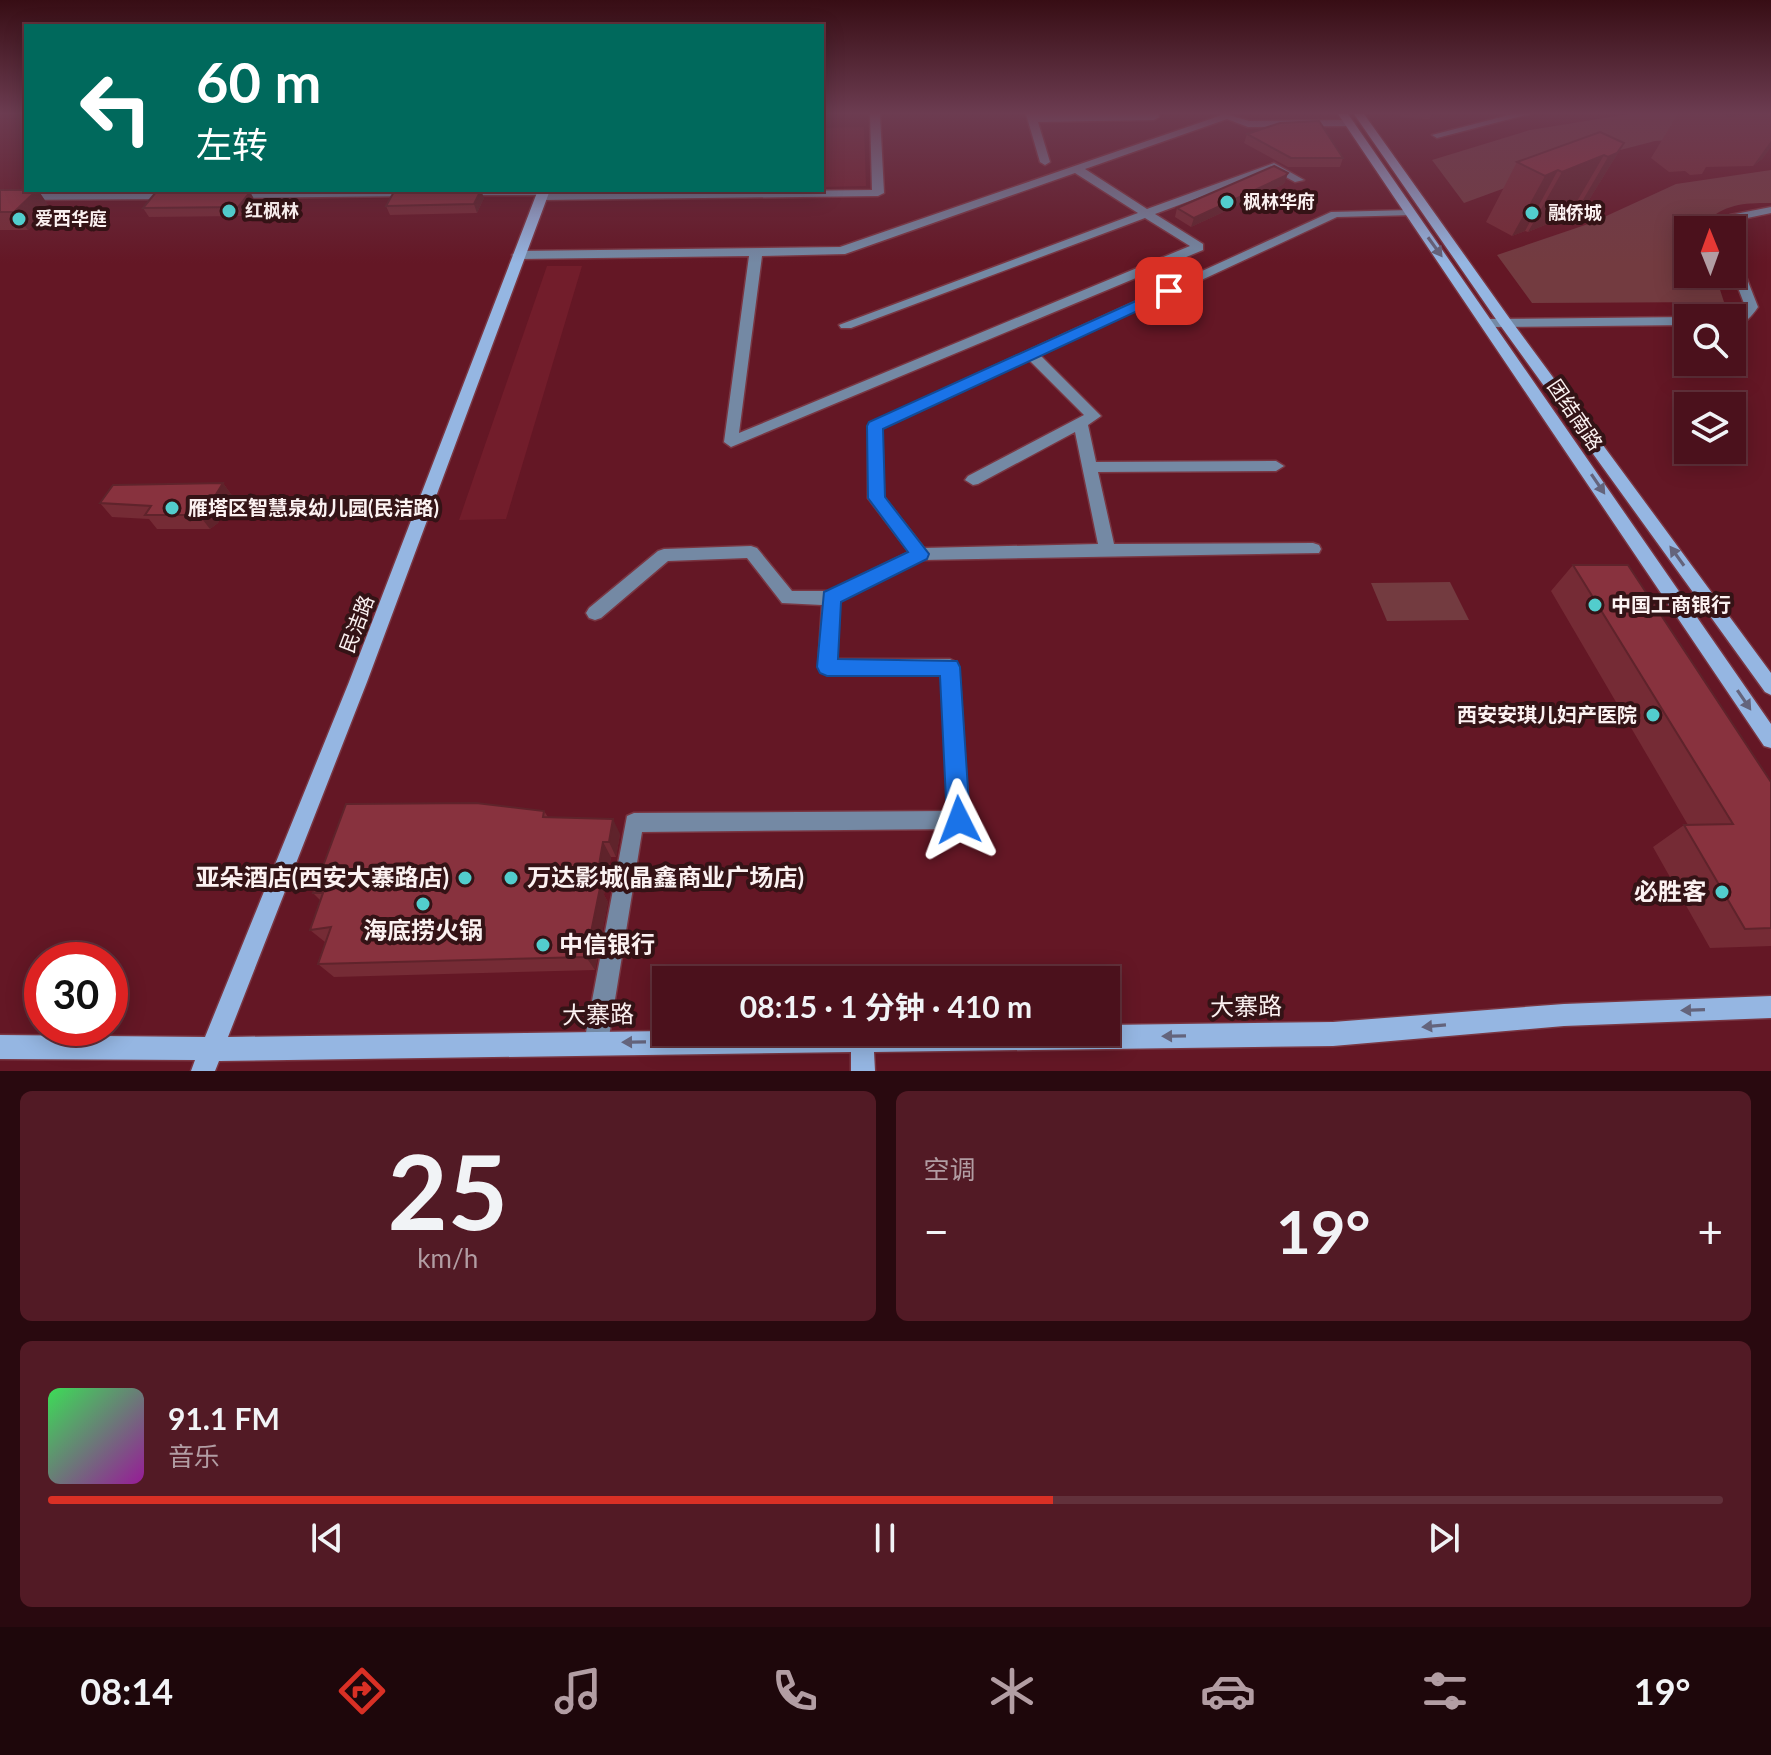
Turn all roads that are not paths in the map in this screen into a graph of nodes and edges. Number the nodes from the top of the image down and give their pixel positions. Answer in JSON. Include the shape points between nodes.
{"nodes":[{"id":1,"x":877,"y":164,"type":"edge"},
{"id":2,"x":1091,"y":164,"type":"edge"},
{"id":3,"x":1380,"y":164,"type":"edge"},
{"id":4,"x":1386,"y":164,"type":"edge"},
{"id":5,"x":1077,"y":169,"type":"junction"},
{"id":6,"x":1299,"y":180,"type":"dead end"},
{"id":7,"x":722,"y":192,"type":"edge"},
{"id":8,"x":432,"y":193,"type":"edge"},
{"id":9,"x":448,"y":193,"type":"edge"},
{"id":10,"x":543,"y":193,"type":"edge"},
{"id":11,"x":194,"y":195,"type":"edge"},
{"id":12,"x":210,"y":195,"type":"edge"},
{"id":13,"x":0,"y":197,"type":"edge"},
{"id":14,"x":1771,"y":210,"type":"edge"},
{"id":15,"x":1410,"y":213,"type":"junction"},
{"id":16,"x":1148,"y":214,"type":"junction"},
{"id":17,"x":1739,"y":216,"type":"edge"},
{"id":18,"x":756,"y":252,"type":"junction"},
{"id":19,"x":518,"y":255,"type":"junction"},
{"id":20,"x":1745,"y":288,"type":"edge"},
{"id":21,"x":1746,"y":313,"type":"edge"},
{"id":22,"x":1674,"y":321,"type":"edge"},
{"id":23,"x":1505,"y":322,"type":"junction"},
{"id":24,"x":1489,"y":323,"type":"junction"},
{"id":25,"x":846,"y":325,"type":"dead end"},
{"id":26,"x":1031,"y":354,"type":"junction"},
{"id":27,"x":1080,"y":423,"type":"junction"},
{"id":28,"x":1276,"y":466,"type":"dead end"},
{"id":29,"x":1089,"y":467,"type":"junction"},
{"id":30,"x":973,"y":480,"type":"dead end"},
{"id":31,"x":1313,"y":549,"type":"dead end"},
{"id":32,"x":1107,"y":550,"type":"junction"},
{"id":33,"x":920,"y":554,"type":"junction"},
{"id":34,"x":831,"y":598,"type":"junction"},
{"id":35,"x":595,"y":613,"type":"dead end"},
{"id":36,"x":1771,"y":687,"type":"edge"},
{"id":37,"x":1771,"y":740,"type":"edge"},
{"id":38,"x":1771,"y":1007,"type":"edge"},
{"id":39,"x":1120,"y":1037,"type":"edge"},
{"id":40,"x":652,"y":1042,"type":"edge"},
{"id":41,"x":596,"y":1043,"type":"junction"},
{"id":42,"x":862,"y":1046,"type":"edge"},
{"id":43,"x":0,"y":1047,"type":"edge"},
{"id":44,"x":212,"y":1049,"type":"junction"},
{"id":45,"x":203,"y":1071,"type":"edge"},
{"id":46,"x":863,"y":1071,"type":"edge"}],
"edges":[{"from":1,"to":7,"type":"street","via":[[878,193]]},
{"from":2,"to":5,"type":"street"},
{"from":3,"to":15,"type":"main road","name":"团结南路"},
{"from":4,"to":23,"type":"main road","name":"团结南路"},
{"from":5,"to":16,"type":"street"},
{"from":5,"to":18,"type":"street","via":[[841,251]]},
{"from":6,"to":16,"type":"street","via":[[1274,166]]},
{"from":7,"to":10,"type":"street"},
{"from":8,"to":12,"type":"street"},
{"from":9,"to":10,"type":"street"},
{"from":10,"to":19,"type":"main road","name":"民洁路"},
{"from":11,"to":13,"type":"street"},
{"from":14,"to":17,"type":"street"},
{"from":15,"to":24,"type":"main road","name":"团结南路","one_way":true},
{"from":15,"to":26,"type":"street","via":[[1335,214]]},
{"from":16,"to":18,"type":"street","via":[[1199,247],[731,442]]},
{"from":16,"to":25,"type":"street"},
{"from":18,"to":19,"type":"street"},
{"from":19,"to":44,"type":"main road","name":"民洁路","via":[[358,682]]},
{"from":20,"to":21,"type":"street","via":[[1752,307]]},
{"from":22,"to":23,"type":"street"},
{"from":23,"to":24,"type":"street"},
{"from":36,"to":23,"type":"main road","name":"团结南路","one_way":true},
{"from":24,"to":37,"type":"main road","name":"团结南路","one_way":true},
{"from":26,"to":27,"type":"street","via":[[1094,416]]},
{"from":26,"to":33,"type":"street","via":[[875,426],[876,498]]},
{"from":27,"to":29,"type":"street"},
{"from":27,"to":30,"type":"street"},
{"from":28,"to":29,"type":"street"},
{"from":29,"to":32,"type":"street"},
{"from":31,"to":32,"type":"street"},
{"from":32,"to":33,"type":"street"},
{"from":33,"to":34,"type":"street"},
{"from":34,"to":35,"type":"street","via":[[788,598],[751,552],[664,555]]},
{"from":34,"to":41,"type":"street","via":[[827,667],[950,667],[959,820],[634,823]]},
{"from":38,"to":39,"type":"main road","name":"大寨路","one_way":true,"via":[[1564,1015],[1333,1034]]},
{"from":40,"to":41,"type":"main road","name":"大寨路","one_way":true},
{"from":41,"to":44,"type":"main road","name":"大寨路"},
{"from":42,"to":46,"type":"main road"},
{"from":43,"to":44,"type":"main road","name":"大寨路"},
{"from":44,"to":45,"type":"main road","name":"民洁路"}]}
